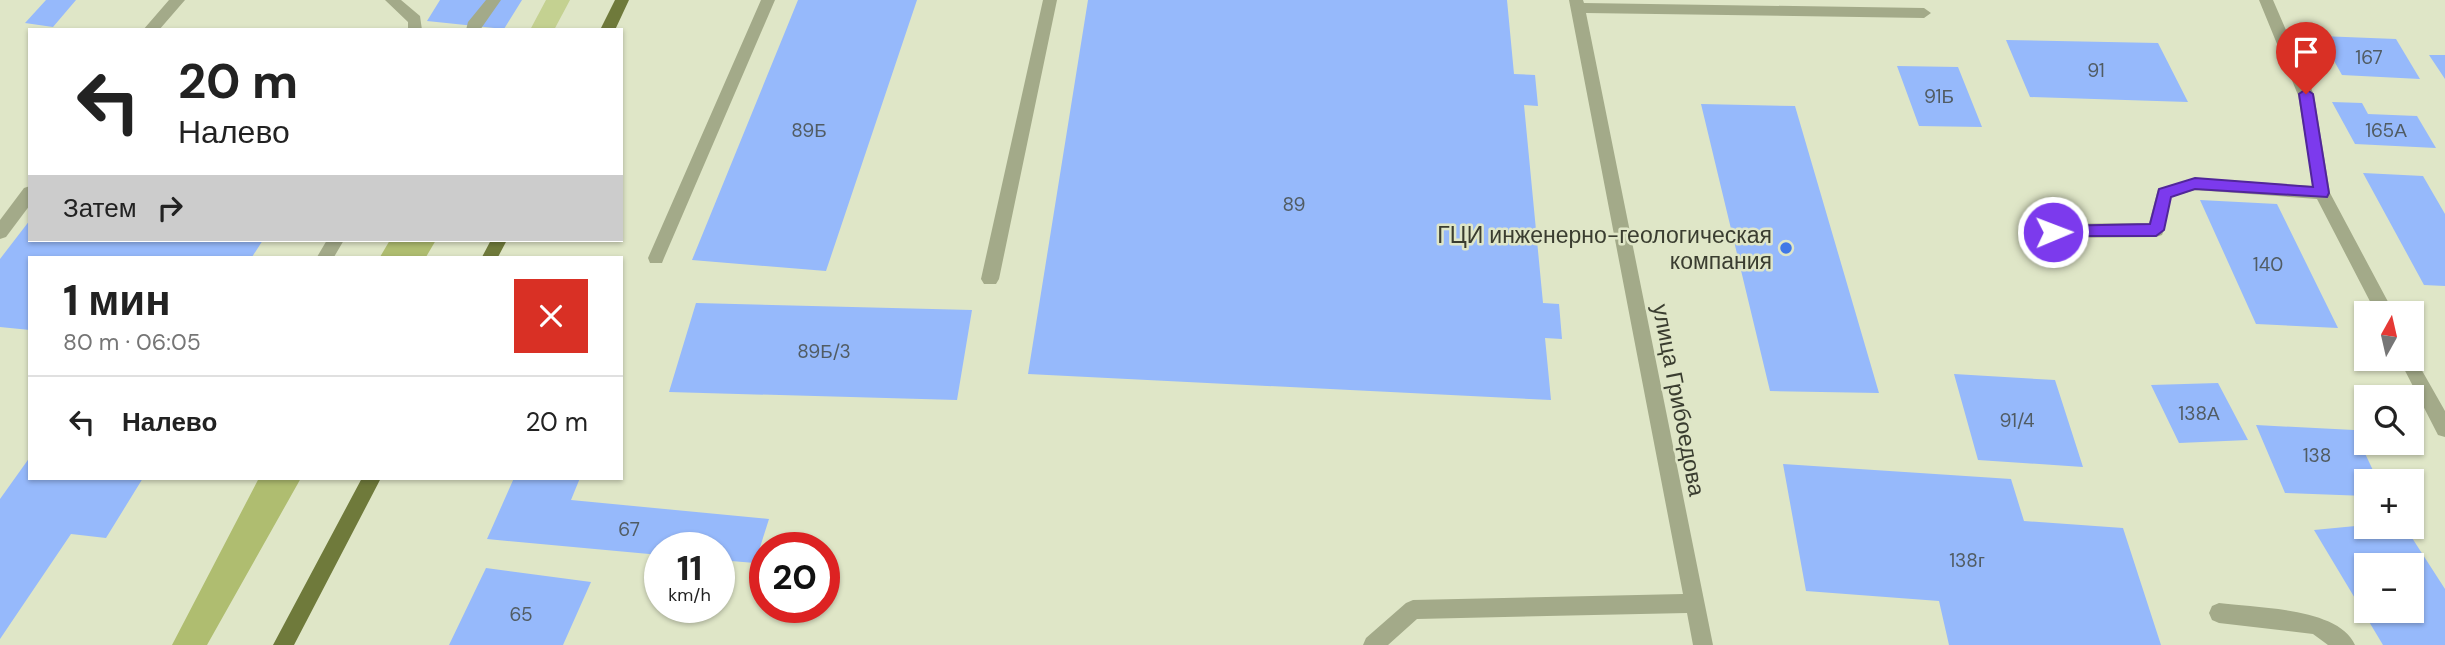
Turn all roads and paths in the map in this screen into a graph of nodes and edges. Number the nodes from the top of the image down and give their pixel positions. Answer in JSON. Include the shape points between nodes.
{"nodes":[{"id":1,"x":178,"y":0,"type":"edge"},
{"id":2,"x":392,"y":0,"type":"edge"},
{"id":3,"x":494,"y":0,"type":"edge"},
{"id":4,"x":622,"y":0,"type":"edge"},
{"id":5,"x":768,"y":0,"type":"edge"},
{"id":6,"x":1050,"y":0,"type":"edge"},
{"id":7,"x":2266,"y":0,"type":"edge"},
{"id":8,"x":1577,"y":4,"type":"edge"},
{"id":9,"x":1924,"y":13,"type":"dead end"},
{"id":10,"x":152,"y":28,"type":"edge"},
{"id":11,"x":415,"y":28,"type":"edge"},
{"id":12,"x":473,"y":28,"type":"edge"},
{"id":13,"x":608,"y":28,"type":"edge"},
{"id":14,"x":2322,"y":193,"type":"junction"},
{"id":15,"x":28,"y":195,"type":"edge"},
{"id":16,"x":0,"y":232,"type":"edge"},
{"id":17,"x":2053,"y":232,"type":"dead end"},
{"id":18,"x":656,"y":258,"type":"dead end"},
{"id":19,"x":990,"y":279,"type":"dead end"},
{"id":20,"x":2379,"y":301,"type":"edge"},
{"id":21,"x":2414,"y":371,"type":"edge"},
{"id":22,"x":2445,"y":429,"type":"edge"},
{"id":23,"x":371,"y":480,"type":"edge"},
{"id":24,"x":1695,"y":603,"type":"junction"},
{"id":25,"x":2219,"y":613,"type":"dead end"},
{"id":26,"x":283,"y":645,"type":"edge"},
{"id":27,"x":1373,"y":645,"type":"edge"},
{"id":28,"x":1703,"y":645,"type":"edge"},
{"id":29,"x":2345,"y":645,"type":"edge"}],
"edges":[{"from":1,"to":10,"type":"street"},
{"from":2,"to":11,"type":"street","via":[[415,20]]},
{"from":3,"to":12,"type":"street"},
{"from":4,"to":13,"type":"main road"},
{"from":5,"to":18,"type":"street"},
{"from":6,"to":19,"type":"street"},
{"from":7,"to":14,"type":"street","via":[[2306,94]]},
{"from":8,"to":9,"type":"street"},
{"from":8,"to":24,"type":"street","name":"улица Грибоедова"},
{"from":14,"to":17,"type":"street","via":[[2195,184],[2164,194],[2156,230]]},
{"from":14,"to":20,"type":"street"},
{"from":15,"to":16,"type":"street"},
{"from":21,"to":22,"type":"street"},
{"from":23,"to":26,"type":"main road"},
{"from":24,"to":27,"type":"street","via":[[1413,610]]},
{"from":24,"to":28,"type":"street","name":"улица Грибоедова"},
{"from":25,"to":29,"type":"street","via":[[2317,625]]}]}
